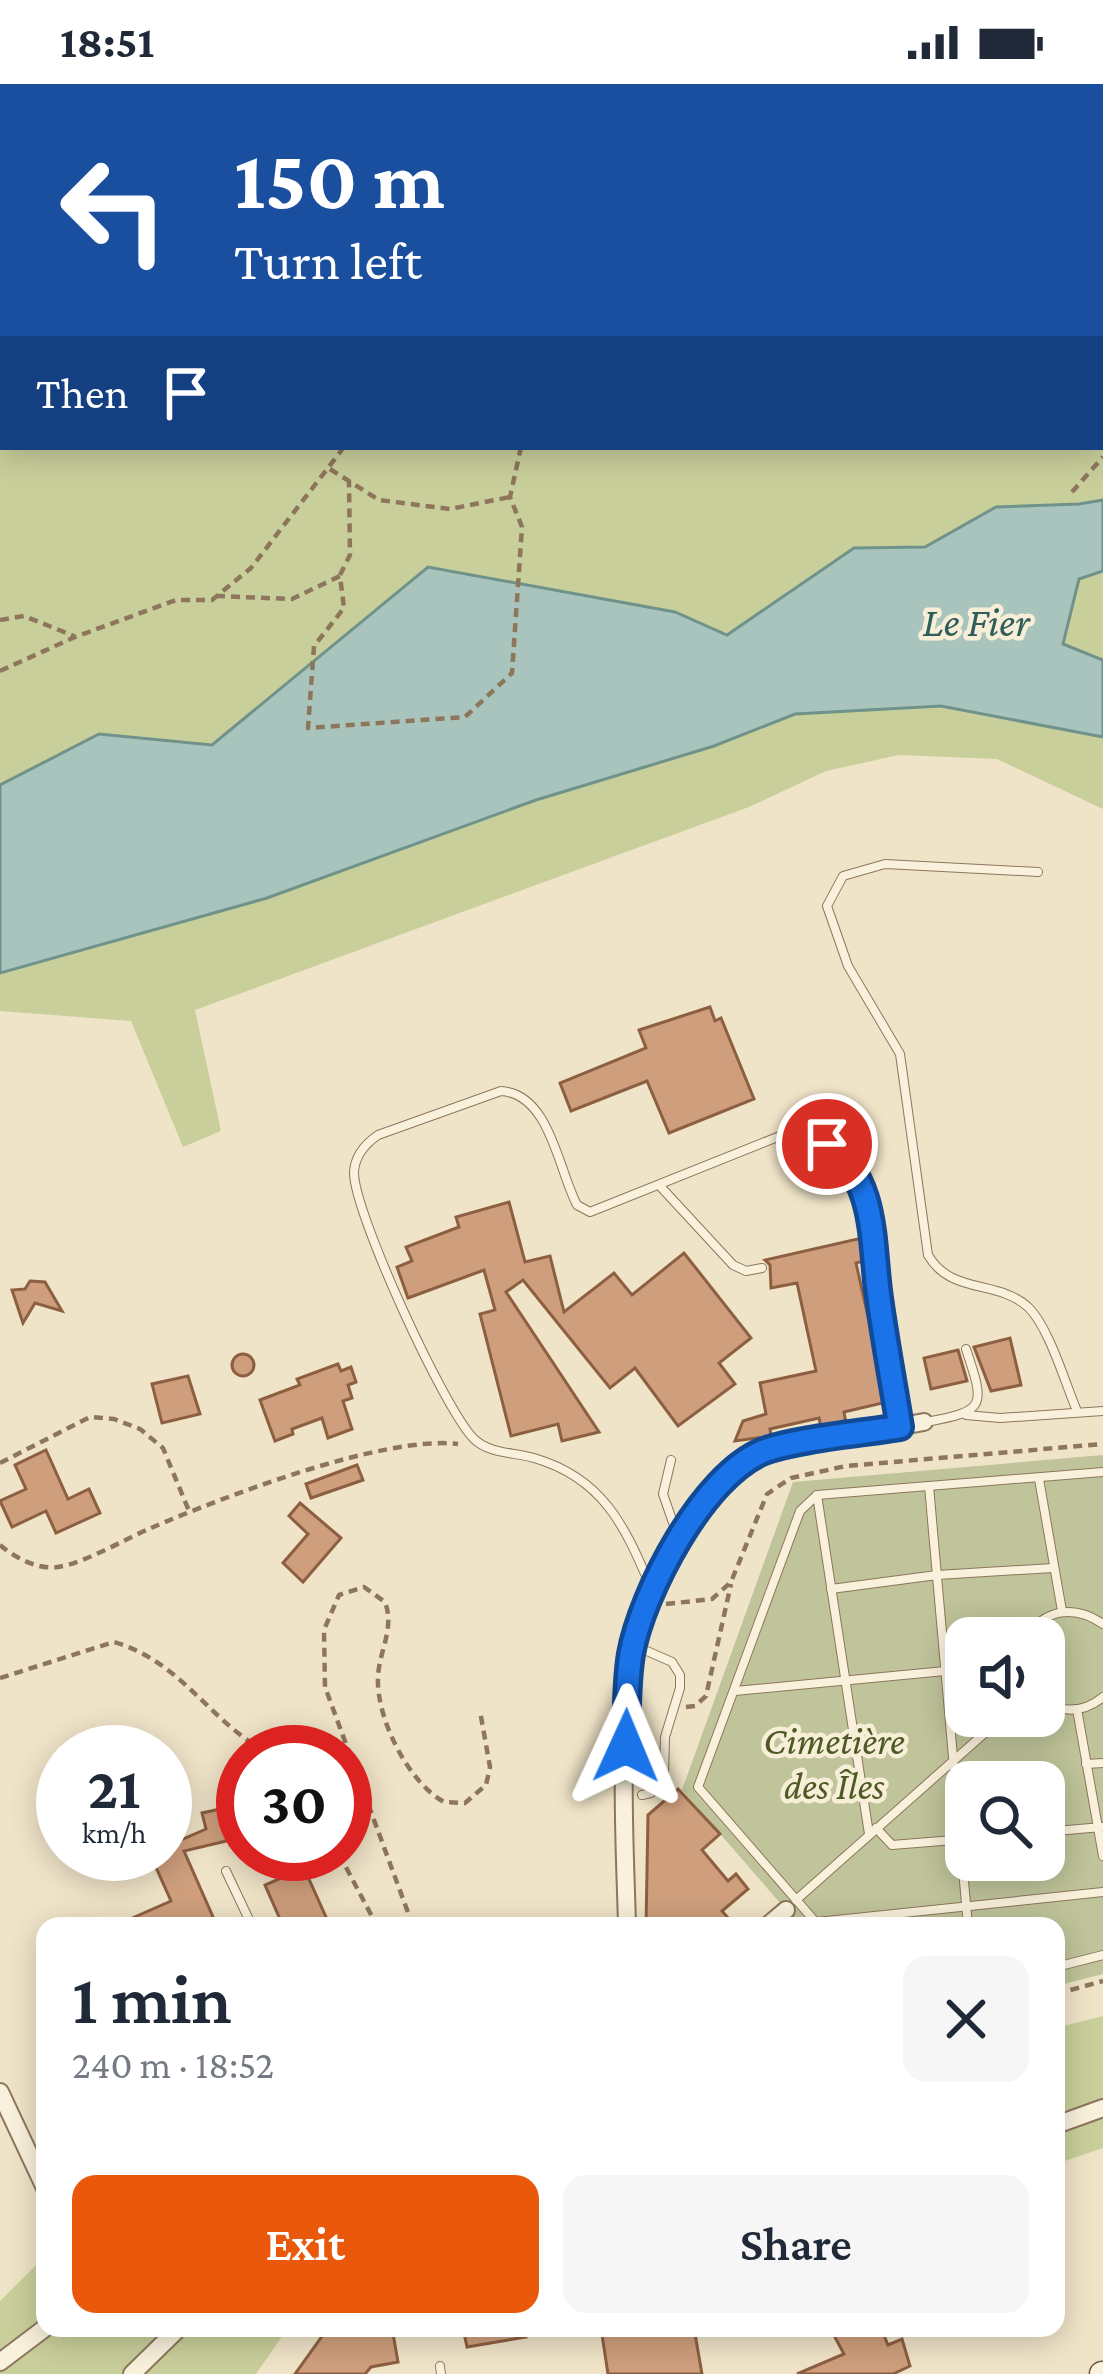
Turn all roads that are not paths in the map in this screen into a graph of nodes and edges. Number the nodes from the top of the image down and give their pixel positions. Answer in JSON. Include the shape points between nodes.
{"nodes":[{"id":1,"x":1038,"y":872,"type":"dead end"},
{"id":2,"x":659,"y":1185,"type":"junction"},
{"id":3,"x":762,"y":1268,"type":"dead end"},
{"id":4,"x":966,"y":1349,"type":"dead end"},
{"id":5,"x":1103,"y":1411,"type":"edge"},
{"id":6,"x":1077,"y":1412,"type":"junction"},
{"id":7,"x":966,"y":1415,"type":"junction"},
{"id":8,"x":925,"y":1422,"type":"joint"},
{"id":9,"x":900,"y":1427,"type":"junction"},
{"id":10,"x":671,"y":1460,"type":"dead end"},
{"id":11,"x":1103,"y":1472,"type":"edge"},
{"id":12,"x":1039,"y":1480,"type":"junction"},
{"id":13,"x":929,"y":1486,"type":"junction"},
{"id":14,"x":817,"y":1495,"type":"junction"},
{"id":15,"x":678,"y":1538,"type":"junction"},
{"id":16,"x":1053,"y":1568,"type":"junction"},
{"id":17,"x":937,"y":1575,"type":"junction"},
{"id":18,"x":831,"y":1588,"type":"junction"},
{"id":19,"x":652,"y":1589,"type":"junction"},
{"id":20,"x":1062,"y":1611,"type":"junction"},
{"id":21,"x":1050,"y":1617,"type":"edge"},
{"id":22,"x":1103,"y":1624,"type":"edge"},
{"id":23,"x":633,"y":1645,"type":"junction"},
{"id":24,"x":945,"y":1670,"type":"joint"},
{"id":25,"x":845,"y":1681,"type":"junction"},
{"id":26,"x":734,"y":1691,"type":"junction"},
{"id":27,"x":1103,"y":1697,"type":"edge"},
{"id":28,"x":1065,"y":1707,"type":"edge"},
{"id":29,"x":1077,"y":1709,"type":"junction"},
{"id":30,"x":981,"y":1737,"type":"edge"},
{"id":31,"x":954,"y":1761,"type":"edge"},
{"id":32,"x":1103,"y":1763,"type":"edge"},
{"id":33,"x":1086,"y":1764,"type":"junction"},
{"id":34,"x":945,"y":1769,"type":"edge"},
{"id":35,"x":642,"y":1795,"type":"dead end"},
{"id":36,"x":1101,"y":1827,"type":"edge"},
{"id":37,"x":1065,"y":1830,"type":"edge"},
{"id":38,"x":872,"y":1831,"type":"junction"},
{"id":39,"x":945,"y":1841,"type":"edge"},
{"id":40,"x":1103,"y":1856,"type":"edge"},
{"id":41,"x":231,"y":1881,"type":"edge"},
{"id":42,"x":965,"y":1881,"type":"edge"},
{"id":43,"x":1103,"y":1892,"type":"edge"},
{"id":44,"x":791,"y":1905,"type":"junction"},
{"id":45,"x":966,"y":1906,"type":"junction"},
{"id":46,"x":248,"y":1917,"type":"edge"},
{"id":47,"x":627,"y":1917,"type":"edge"},
{"id":48,"x":777,"y":1917,"type":"edge"},
{"id":49,"x":807,"y":1917,"type":"edge"},
{"id":50,"x":875,"y":1917,"type":"edge"},
{"id":51,"x":967,"y":1917,"type":"edge"},
{"id":52,"x":1103,"y":1955,"type":"edge"},
{"id":53,"x":1065,"y":1965,"type":"edge"},
{"id":54,"x":0,"y":2092,"type":"edge"},
{"id":55,"x":1103,"y":2108,"type":"edge"},
{"id":56,"x":1065,"y":2122,"type":"edge"},
{"id":57,"x":36,"y":2169,"type":"edge"},
{"id":58,"x":36,"y":2335,"type":"edge"},
{"id":59,"x":170,"y":2337,"type":"edge"},
{"id":60,"x":0,"y":2362,"type":"edge"},
{"id":61,"x":132,"y":2374,"type":"edge"}],
"edges":[{"from":1,"to":6,"type":"lane","via":[[885,864],[843,876],[827,906],[848,966],[900,1054],[928,1255],[958,1283],[1030,1308]]},
{"from":2,"to":3,"type":"lane","via":[[733,1265]]},
{"from":2,"to":9,"type":"lane","via":[[785,1134],[814,1138],[847,1161],[875,1235]]},
{"from":2,"to":19,"type":"lane","via":[[595,1211],[581,1209],[537,1109],[510,1091],[378,1135],[356,1162],[355,1180],[398,1302],[466,1430],[485,1447],[554,1465],[588,1486],[627,1531]]},
{"from":4,"to":7,"type":"lane","via":[[978,1398]]},
{"from":5,"to":6,"type":"lane"},
{"from":6,"to":7,"type":"lane"},
{"from":7,"to":8,"type":"lane"},
{"from":8,"to":9,"type":"street"},
{"from":9,"to":15,"type":"street","via":[[764,1451],[713,1493]]},
{"from":10,"to":15,"type":"lane","via":[[663,1494]]},
{"from":11,"to":12,"type":"lane"},
{"from":12,"to":13,"type":"lane"},
{"from":12,"to":16,"type":"lane"},
{"from":13,"to":14,"type":"lane"},
{"from":13,"to":17,"type":"lane"},
{"from":14,"to":18,"type":"lane"},
{"from":14,"to":26,"type":"lane","via":[[800,1510]]},
{"from":15,"to":19,"type":"street"},
{"from":16,"to":17,"type":"lane"},
{"from":16,"to":20,"type":"lane"},
{"from":17,"to":18,"type":"lane"},
{"from":17,"to":24,"type":"lane"},
{"from":18,"to":25,"type":"lane"},
{"from":19,"to":23,"type":"street"},
{"from":20,"to":21,"type":"lane"},
{"from":20,"to":22,"type":"lane"},
{"from":23,"to":35,"type":"lane","via":[[666,1657],[680,1688],[664,1772]]},
{"from":23,"to":47,"type":"street"},
{"from":24,"to":25,"type":"lane"},
{"from":25,"to":26,"type":"lane"},
{"from":25,"to":38,"type":"lane"},
{"from":26,"to":44,"type":"lane","via":[[698,1787]]},
{"from":27,"to":29,"type":"lane"},
{"from":28,"to":29,"type":"lane"},
{"from":29,"to":33,"type":"lane"},
{"from":30,"to":31,"type":"lane"},
{"from":32,"to":33,"type":"lane"},
{"from":33,"to":36,"type":"lane"},
{"from":34,"to":38,"type":"lane"},
{"from":36,"to":37,"type":"lane"},
{"from":36,"to":40,"type":"lane"},
{"from":38,"to":39,"type":"lane","via":[[892,1845]]},
{"from":38,"to":44,"type":"lane"},
{"from":41,"to":46,"type":"lane"},
{"from":42,"to":45,"type":"lane"},
{"from":43,"to":45,"type":"lane"},
{"from":44,"to":48,"type":"street"},
{"from":44,"to":49,"type":"lane"},
{"from":45,"to":50,"type":"lane"},
{"from":45,"to":51,"type":"lane"},
{"from":52,"to":53,"type":"lane"},
{"from":54,"to":57,"type":"street"},
{"from":55,"to":56,"type":"street"},
{"from":58,"to":60,"type":"street"},
{"from":59,"to":61,"type":"street"}]}
